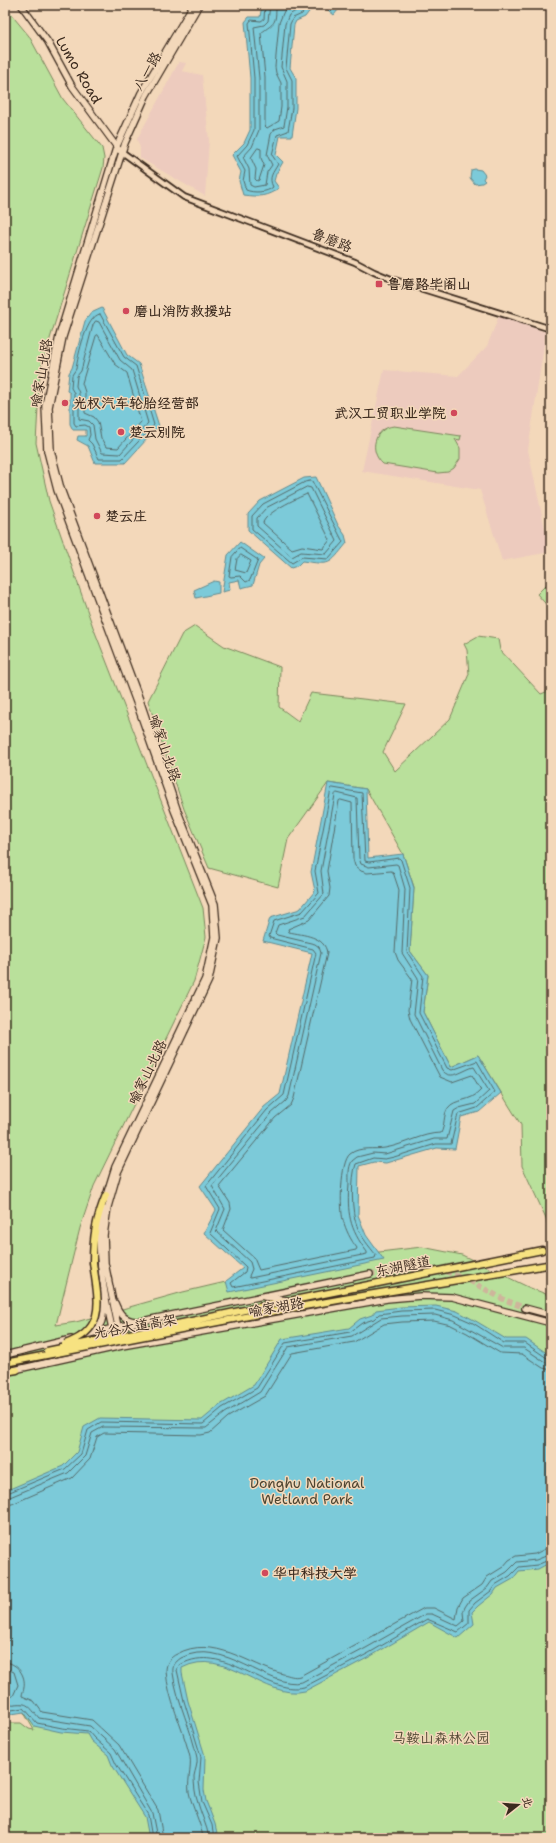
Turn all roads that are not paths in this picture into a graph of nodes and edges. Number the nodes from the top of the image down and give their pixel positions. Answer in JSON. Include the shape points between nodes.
{"nodes":[{"id":1,"x":21,"y":5,"type":"edge"},
{"id":2,"x":194,"y":5,"type":"edge"},
{"id":3,"x":199,"y":5,"type":"edge"},
{"id":4,"x":116,"y":148,"type":"junction"},
{"id":5,"x":122,"y":152,"type":"junction"},
{"id":6,"x":551,"y":329,"type":"edge"},
{"id":7,"x":106,"y":1195,"type":"junction"},
{"id":8,"x":542,"y":1250,"type":"tunnel mouth"},
{"id":9,"x":547,"y":1265,"type":"dead end"},
{"id":10,"x":370,"y":1274,"type":"tunnel mouth"},
{"id":11,"x":104,"y":1275,"type":"junction"},
{"id":12,"x":259,"y":1297,"type":"junction"},
{"id":13,"x":290,"y":1300,"type":"junction"},
{"id":14,"x":269,"y":1305,"type":"joint"},
{"id":15,"x":303,"y":1306,"type":"junction"},
{"id":16,"x":525,"y":1308,"type":"tunnel mouth"},
{"id":17,"x":551,"y":1316,"type":"edge"},
{"id":18,"x":271,"y":1320,"type":"junction"},
{"id":19,"x":142,"y":1321,"type":"junction"},
{"id":20,"x":551,"y":1323,"type":"edge"},
{"id":21,"x":115,"y":1327,"type":"junction"},
{"id":22,"x":87,"y":1334,"type":"junction"},
{"id":23,"x":119,"y":1347,"type":"junction"},
{"id":24,"x":42,"y":1352,"type":"junction"},
{"id":25,"x":5,"y":1355,"type":"edge"},
{"id":26,"x":5,"y":1360,"type":"edge"},
{"id":27,"x":5,"y":1363,"type":"edge"},
{"id":28,"x":17,"y":1370,"type":"joint"},
{"id":29,"x":5,"y":1372,"type":"edge"}],
"edges":[{"from":1,"to":4,"type":"main road","name":"Lumo Road","via":[[48,42],[72,86]]},
{"from":2,"to":4,"type":"main road","name":"八一路","via":[[141,93]]},
{"from":3,"to":5,"type":"main road","name":"八一路","via":[[146,96]]},
{"from":4,"to":5,"type":"main road","name":"鲁磨路"},
{"from":4,"to":7,"type":"main road","name":"喻家山北路","via":[[59,336],[45,406],[47,451],[57,490],[74,538],[174,810],[212,904],[214,937],[205,979],[115,1167]]},
{"from":5,"to":6,"type":"street","name":"鲁磨路","via":[[184,197],[356,262],[391,279]]},
{"from":5,"to":11,"type":"main road","name":"喻家山北路","via":[[63,337],[49,407],[51,450],[61,489],[178,809],[216,904],[218,938],[209,980],[118,1172],[105,1222]]},
{"from":7,"to":11,"type":"main road","name":"喻家山北路","via":[[100,1232]]},
{"from":7,"to":24,"type":"highway","bridge":true,"via":[[93,1238],[97,1316],[86,1333],[76,1340]]},
{"from":8,"to":13,"type":"highway","name":"东湖隧道"},
{"from":9,"to":15,"type":"highway","name":"东湖隧道","bridge":true},
{"from":10,"to":12,"type":"main road","name":"喻家湖路"},
{"from":11,"to":19,"type":"main road","via":[[121,1314],[129,1320]]},
{"from":11,"to":21,"type":"main road","name":"喻家山北路"},
{"from":11,"to":22,"type":"main road","via":[[103,1319],[96,1331]]},
{"from":12,"to":13,"type":"main road"},
{"from":12,"to":19,"type":"main road","name":"喻家湖路"},
{"from":13,"to":14,"type":"highway","name":"东湖隧道"},
{"from":14,"to":24,"type":"highway","name":"光谷大道高架","bridge":true},
{"from":15,"to":18,"type":"main road"},
{"from":15,"to":27,"type":"highway","name":"光谷大道高架","bridge":true},
{"from":16,"to":17,"type":"main road"},
{"from":18,"to":20,"type":"main road","name":"喻家湖路","via":[[387,1299],[420,1296],[458,1299]]},
{"from":18,"to":23,"type":"main road","name":"喻家湖路"},
{"from":19,"to":21,"type":"main road","name":"喻家湖路"},
{"from":21,"to":22,"type":"main road","name":"喻家湖路"},
{"from":21,"to":23,"type":"main road","name":"喻家山北路"},
{"from":22,"to":25,"type":"main road","name":"喻家湖路"},
{"from":23,"to":28,"type":"main road","name":"喻家湖路"},
{"from":24,"to":26,"type":"highway","name":"光谷大道高架"},
{"from":28,"to":29,"type":"highway"}]}
